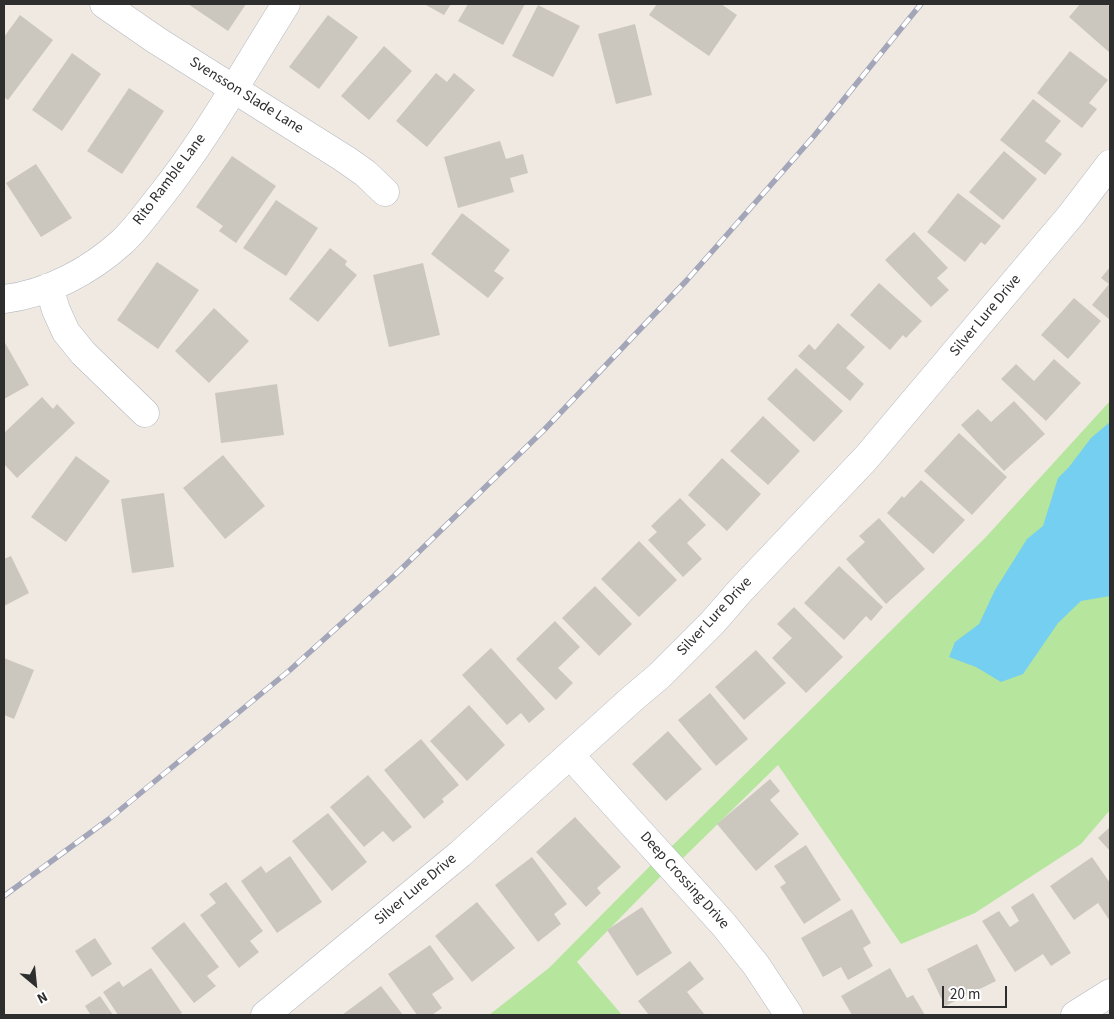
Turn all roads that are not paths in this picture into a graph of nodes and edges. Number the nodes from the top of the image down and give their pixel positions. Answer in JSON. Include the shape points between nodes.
{"nodes":[{"id":1,"x":104,"y":4,"type":"edge"},
{"id":2,"x":286,"y":4,"type":"edge"},
{"id":3,"x":234,"y":88,"type":"junction"},
{"id":4,"x":1110,"y":164,"type":"edge"},
{"id":5,"x":385,"y":192,"type":"dead end"},
{"id":6,"x":49,"y":287,"type":"junction"},
{"id":7,"x":4,"y":300,"type":"edge"},
{"id":8,"x":145,"y":413,"type":"dead end"},
{"id":9,"x":570,"y":755,"type":"junction"},
{"id":10,"x":1110,"y":994,"type":"edge"},
{"id":11,"x":265,"y":1015,"type":"edge"},
{"id":12,"x":789,"y":1015,"type":"edge"},
{"id":13,"x":1075,"y":1015,"type":"edge"}],
"edges":[{"from":1,"to":3,"type":"street","name":"Svensson Slade Lane"},
{"from":2,"to":3,"type":"street","name":"Rito Ramble Lane"},
{"from":3,"to":5,"type":"street","name":"Svensson Slade Lane","via":[[345,159]]},
{"from":3,"to":6,"type":"street","name":"Rito Ramble Lane","via":[[170,184],[122,242],[72,277]]},
{"from":4,"to":9,"type":"street","name":"Silver Lure Drive","via":[[1071,215],[866,458],[659,676]]},
{"from":6,"to":7,"type":"street","name":"Rito Ramble Lane"},
{"from":6,"to":8,"type":"street","via":[[66,332]]},
{"from":9,"to":11,"type":"street","name":"Silver Lure Drive","via":[[460,854]]},
{"from":9,"to":12,"type":"street","name":"Deep Crossing Drive","via":[[724,925],[756,965]]},
{"from":10,"to":13,"type":"street"}]}
